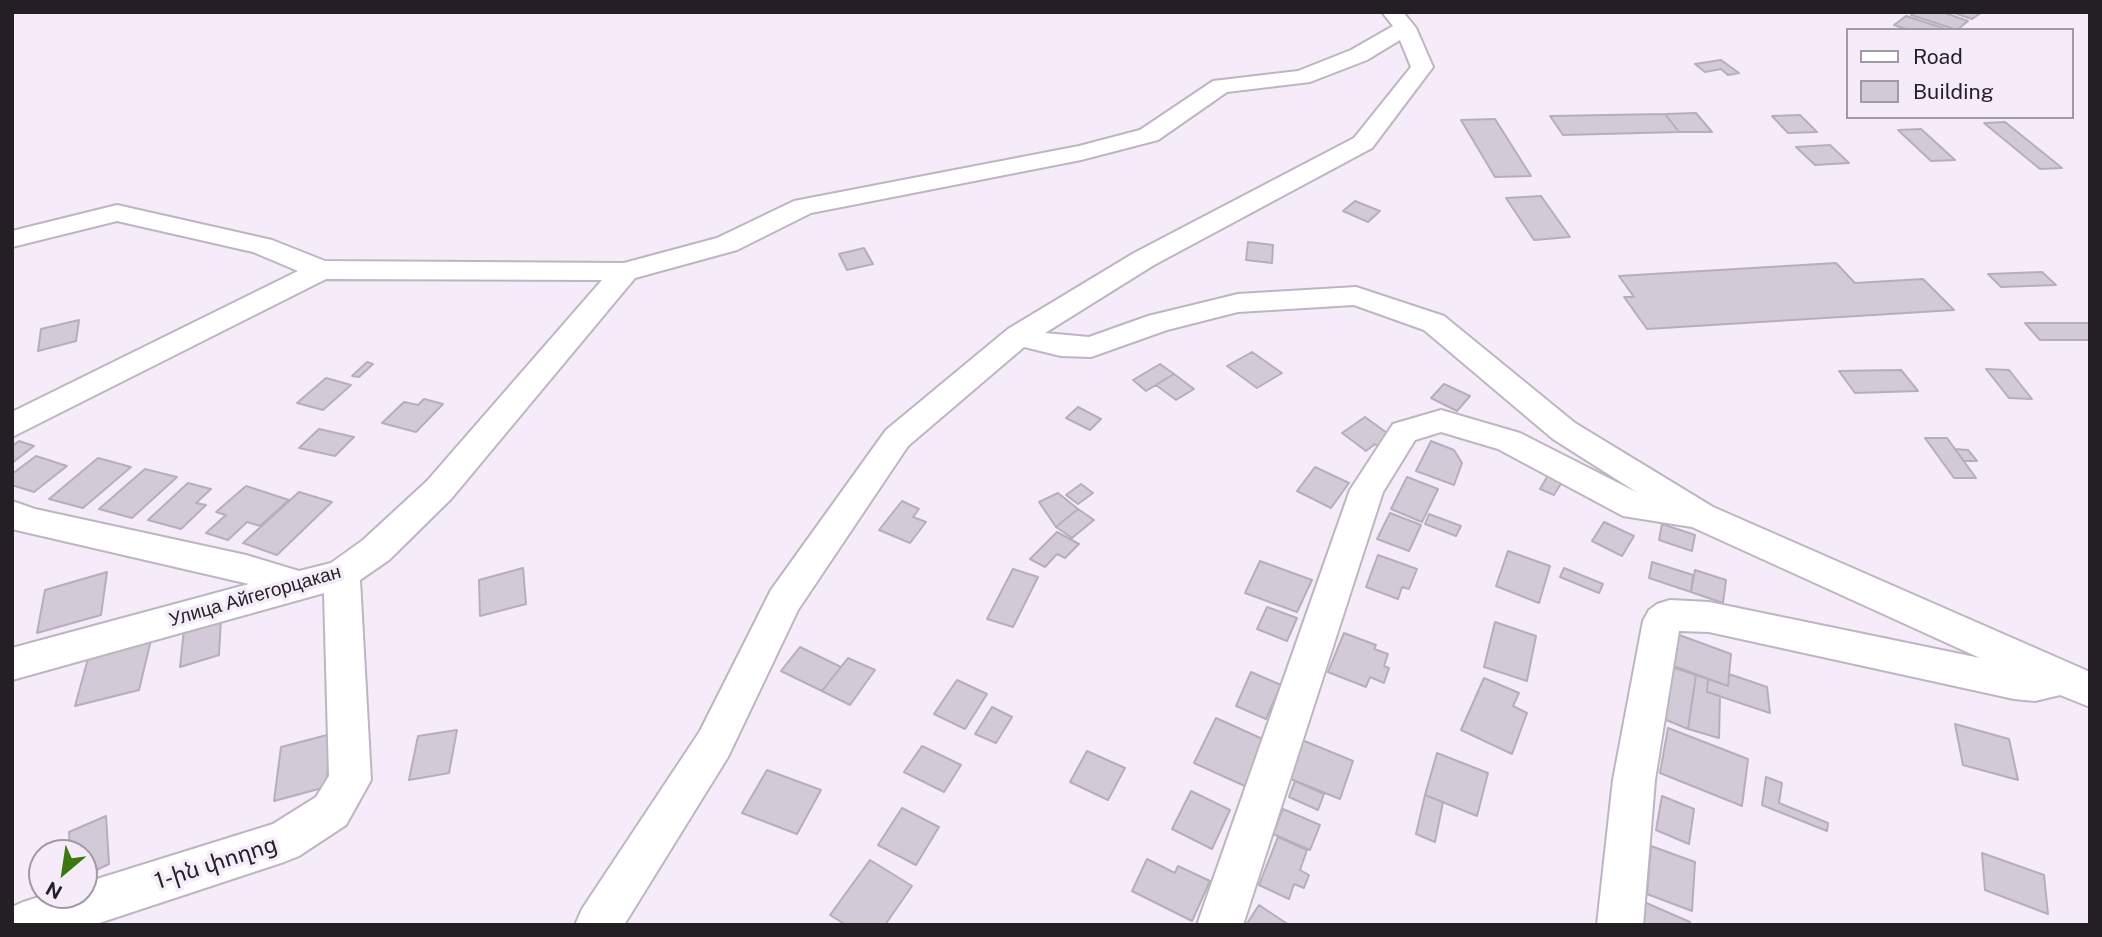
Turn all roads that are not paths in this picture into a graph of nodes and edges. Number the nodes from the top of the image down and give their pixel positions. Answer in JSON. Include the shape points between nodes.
{"nodes":[{"id":1,"x":1398,"y":20,"type":"edge"},
{"id":2,"x":12,"y":239,"type":"edge"},
{"id":3,"x":321,"y":270,"type":"junction"},
{"id":4,"x":625,"y":272,"type":"junction"},
{"id":5,"x":1018,"y":336,"type":"junction"},
{"id":6,"x":12,"y":426,"type":"edge"},
{"id":7,"x":12,"y":514,"type":"edge"},
{"id":8,"x":1701,"y":516,"type":"junction"},
{"id":9,"x":342,"y":574,"type":"junction"},
{"id":10,"x":296,"y":585,"type":"junction"},
{"id":11,"x":12,"y":664,"type":"edge"},
{"id":12,"x":2076,"y":684,"type":"edge"},
{"id":13,"x":23,"y":925,"type":"edge"},
{"id":14,"x":598,"y":925,"type":"edge"},
{"id":15,"x":1220,"y":925,"type":"edge"},
{"id":16,"x":1620,"y":925,"type":"edge"}],
"edges":[{"from":1,"to":4,"type":"street","via":[[1359,55],[1302,77],[1221,86],[1149,135],[1081,153],[803,207],[727,244]]},
{"from":1,"to":5,"type":"street","via":[[1422,67],[1363,143],[1144,259]]},
{"from":2,"to":3,"type":"street","via":[[117,213],[262,246]]},
{"from":3,"to":4,"type":"street"},
{"from":3,"to":6,"type":"street"},
{"from":4,"to":9,"type":"street","name":"Улица Айгегорцакан","via":[[439,490],[376,550]]},
{"from":5,"to":8,"type":"street","via":[[1091,347],[1158,323],[1238,303],[1356,296],[1434,323],[1564,431]]},
{"from":5,"to":14,"type":"street","via":[[897,438],[784,601],[714,744]]},
{"from":7,"to":10,"type":"street"},
{"from":8,"to":12,"type":"street"},
{"from":8,"to":15,"type":"street","via":[[1635,507],[1508,441],[1441,421],[1404,432],[1367,490]]},
{"from":9,"to":10,"type":"street","name":"Улица Айгегорцакан"},
{"from":9,"to":13,"type":"street","name":"1-ին փողոց","via":[[350,780],[331,811],[284,841]]},
{"from":10,"to":11,"type":"street","name":"Улица Айгегорцакан"},
{"from":12,"to":16,"type":"street","via":[[2014,682],[1709,617],[1670,615],[1662,621],[1634,780]]}]}
